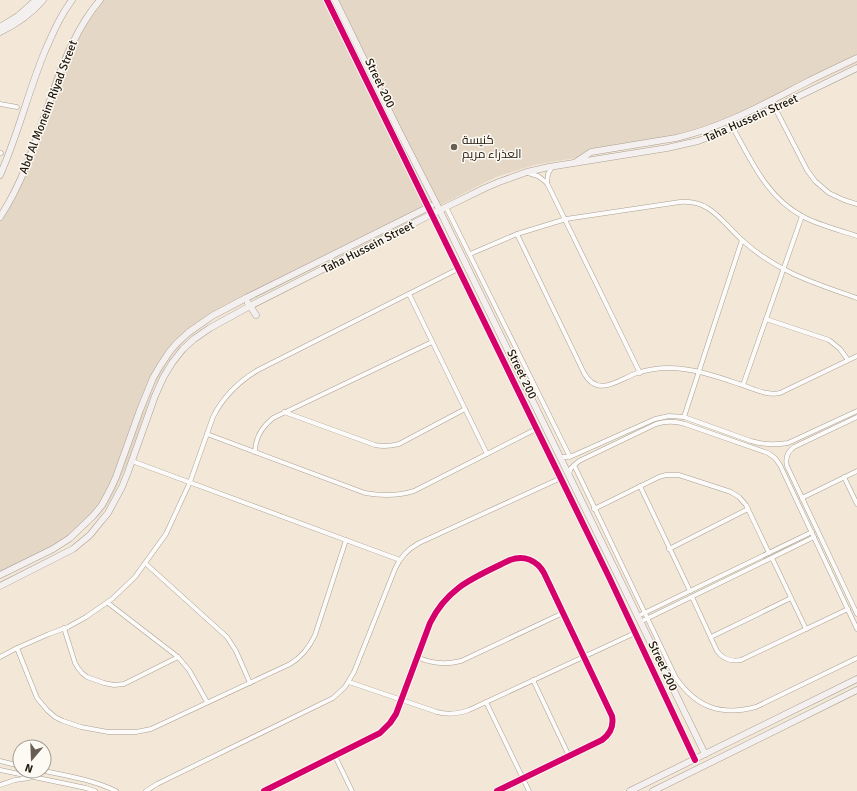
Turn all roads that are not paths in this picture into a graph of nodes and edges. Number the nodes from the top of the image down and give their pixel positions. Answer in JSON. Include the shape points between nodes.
{"nodes":[{"id":1,"x":36,"y":0,"type":"edge"},
{"id":2,"x":43,"y":0,"type":"edge"},
{"id":3,"x":72,"y":0,"type":"edge"},
{"id":4,"x":100,"y":0,"type":"edge"},
{"id":5,"x":327,"y":0,"type":"edge"},
{"id":6,"x":335,"y":0,"type":"edge"},
{"id":7,"x":0,"y":27,"type":"edge"},
{"id":8,"x":0,"y":32,"type":"edge"},
{"id":9,"x":857,"y":58,"type":"edge"},
{"id":10,"x":857,"y":68,"type":"edge"},
{"id":11,"x":0,"y":104,"type":"edge"},
{"id":12,"x":17,"y":107,"type":"dead end"},
{"id":13,"x":774,"y":108,"type":"junction"},
{"id":14,"x":733,"y":128,"type":"junction"},
{"id":15,"x":574,"y":163,"type":"junction"},
{"id":16,"x":552,"y":167,"type":"junction"},
{"id":17,"x":527,"y":172,"type":"junction"},
{"id":18,"x":0,"y":175,"type":"edge"},
{"id":19,"x":547,"y":183,"type":"junction"},
{"id":20,"x":436,"y":203,"type":"junction"},
{"id":21,"x":857,"y":204,"type":"edge"},
{"id":22,"x":428,"y":207,"type":"junction"},
{"id":23,"x":446,"y":207,"type":"junction"},
{"id":24,"x":440,"y":210,"type":"junction"},
{"id":25,"x":432,"y":215,"type":"junction"},
{"id":26,"x":802,"y":216,"type":"junction"},
{"id":27,"x":0,"y":217,"type":"edge"},
{"id":28,"x":566,"y":219,"type":"junction"},
{"id":29,"x":517,"y":234,"type":"junction"},
{"id":30,"x":857,"y":236,"type":"edge"},
{"id":31,"x":742,"y":240,"type":"junction"},
{"id":32,"x":470,"y":254,"type":"junction"},
{"id":33,"x":458,"y":269,"type":"junction"},
{"id":34,"x":783,"y":270,"type":"junction"},
{"id":35,"x":409,"y":294,"type":"junction"},
{"id":36,"x":246,"y":298,"type":"junction"},
{"id":37,"x":857,"y":298,"type":"edge"},
{"id":38,"x":250,"y":306,"type":"junction"},
{"id":39,"x":256,"y":315,"type":"dead end"},
{"id":40,"x":766,"y":319,"type":"junction"},
{"id":41,"x":432,"y":342,"type":"junction"},
{"id":42,"x":857,"y":356,"type":"edge"},
{"id":43,"x":848,"y":360,"type":"junction"},
{"id":44,"x":699,"y":372,"type":"junction"},
{"id":45,"x":640,"y":373,"type":"junction"},
{"id":46,"x":743,"y":385,"type":"junction"},
{"id":47,"x":465,"y":409,"type":"junction"},
{"id":48,"x":857,"y":411,"type":"edge"},
{"id":49,"x":284,"y":412,"type":"junction"},
{"id":50,"x":684,"y":417,"type":"junction"},
{"id":51,"x":857,"y":417,"type":"edge"},
{"id":52,"x":536,"y":429,"type":"junction"},
{"id":53,"x":207,"y":434,"type":"junction"},
{"id":54,"x":255,"y":452,"type":"junction"},
{"id":55,"x":487,"y":454,"type":"junction"},
{"id":56,"x":560,"y":457,"type":"junction"},
{"id":57,"x":570,"y":457,"type":"junction"},
{"id":58,"x":132,"y":461,"type":"junction"},
{"id":59,"x":574,"y":465,"type":"junction"},
{"id":60,"x":857,"y":471,"type":"edge"},
{"id":61,"x":568,"y":475,"type":"junction"},
{"id":62,"x":844,"y":477,"type":"junction"},
{"id":63,"x":560,"y":478,"type":"junction"},
{"id":64,"x":190,"y":482,"type":"junction"},
{"id":65,"x":640,"y":486,"type":"junction"},
{"id":66,"x":802,"y":498,"type":"junction"},
{"id":67,"x":857,"y":504,"type":"edge"},
{"id":68,"x":594,"y":509,"type":"junction"},
{"id":69,"x":748,"y":509,"type":"junction"},
{"id":70,"x":812,"y":532,"type":"junction"},
{"id":71,"x":814,"y":538,"type":"junction"},
{"id":72,"x":346,"y":540,"type":"junction"},
{"id":73,"x":669,"y":549,"type":"junction"},
{"id":74,"x":769,"y":553,"type":"junction"},
{"id":75,"x":772,"y":558,"type":"junction"},
{"id":76,"x":400,"y":560,"type":"junction"},
{"id":77,"x":145,"y":563,"type":"junction"},
{"id":78,"x":0,"y":575,"type":"edge"},
{"id":79,"x":0,"y":586,"type":"edge"},
{"id":80,"x":690,"y":591,"type":"junction"},
{"id":81,"x":692,"y":597,"type":"junction"},
{"id":82,"x":791,"y":598,"type":"junction"},
{"id":83,"x":108,"y":603,"type":"junction"},
{"id":84,"x":855,"y":605,"type":"edge"},
{"id":85,"x":848,"y":609,"type":"junction"},
{"id":86,"x":563,"y":613,"type":"junction"},
{"id":87,"x":645,"y":613,"type":"junction"},
{"id":88,"x":857,"y":614,"type":"edge"},
{"id":89,"x":647,"y":618,"type":"junction"},
{"id":90,"x":639,"y":619,"type":"junction"},
{"id":91,"x":64,"y":628,"type":"junction"},
{"id":92,"x":806,"y":629,"type":"junction"},
{"id":93,"x":857,"y":629,"type":"edge"},
{"id":94,"x":635,"y":632,"type":"junction"},
{"id":95,"x":711,"y":637,"type":"junction"},
{"id":96,"x":17,"y":648,"type":"junction"},
{"id":97,"x":584,"y":656,"type":"junction"},
{"id":98,"x":0,"y":657,"type":"edge"},
{"id":99,"x":178,"y":657,"type":"junction"},
{"id":100,"x":417,"y":657,"type":"junction"},
{"id":101,"x":857,"y":658,"type":"edge"},
{"id":102,"x":857,"y":679,"type":"edge"},
{"id":103,"x":533,"y":680,"type":"junction"},
{"id":104,"x":250,"y":682,"type":"junction"},
{"id":105,"x":349,"y":682,"type":"junction"},
{"id":106,"x":857,"y":690,"type":"edge"},
{"id":107,"x":402,"y":700,"type":"junction"},
{"id":108,"x":208,"y":702,"type":"junction"},
{"id":109,"x":486,"y":702,"type":"junction"},
{"id":110,"x":705,"y":754,"type":"junction"},
{"id":111,"x":335,"y":756,"type":"junction"},
{"id":112,"x":569,"y":756,"type":"junction"},
{"id":113,"x":694,"y":760,"type":"junction"},
{"id":114,"x":0,"y":761,"type":"edge"},
{"id":115,"x":12,"y":764,"type":"edge"},
{"id":116,"x":0,"y":770,"type":"edge"},
{"id":117,"x":12,"y":773,"type":"edge"},
{"id":118,"x":52,"y":773,"type":"edge"},
{"id":119,"x":24,"y":779,"type":"edge"},
{"id":120,"x":39,"y":779,"type":"edge"},
{"id":121,"x":523,"y":779,"type":"junction"},
{"id":122,"x":0,"y":785,"type":"edge"},
{"id":123,"x":95,"y":791,"type":"edge"},
{"id":124,"x":116,"y":791,"type":"edge"},
{"id":125,"x":146,"y":791,"type":"edge"},
{"id":126,"x":264,"y":791,"type":"edge"},
{"id":127,"x":352,"y":791,"type":"edge"},
{"id":128,"x":497,"y":791,"type":"edge"},
{"id":129,"x":529,"y":791,"type":"edge"},
{"id":130,"x":630,"y":791,"type":"edge"},
{"id":131,"x":653,"y":791,"type":"edge"}],
"edges":[{"from":1,"to":7,"type":"main road"},
{"from":2,"to":8,"type":"main road","via":[[23,19]]},
{"from":3,"to":18,"type":"main road","name":"Abd Al Moneim Riyad Street","via":[[56,26]]},
{"from":4,"to":27,"type":"main road","name":"Abd Al Moneim Riyad Street","via":[[72,44],[20,181]]},
{"from":5,"to":22,"type":"main road","name":"Street 200"},
{"from":6,"to":20,"type":"main road","name":"Street 200"},
{"from":9,"to":15,"type":"main road","name":"Taha Hussein Street","via":[[716,126],[676,138],[591,152]]},
{"from":10,"to":13,"type":"main road","name":"Taha Hussein Street"},
{"from":11,"to":12,"type":"street"},
{"from":13,"to":14,"type":"main road","name":"Taha Hussein Street"},
{"from":13,"to":21,"type":"street","via":[[815,181],[829,193]]},
{"from":14,"to":15,"type":"main road","name":"Taha Hussein Street","via":[[678,147]]},
{"from":14,"to":26,"type":"street","via":[[770,191]]},
{"from":15,"to":16,"type":"main road","name":"Taha Hussein Street"},
{"from":16,"to":17,"type":"main road","name":"Taha Hussein Street"},
{"from":16,"to":19,"type":"street"},
{"from":17,"to":19,"type":"street"},
{"from":17,"to":23,"type":"main road","name":"Taha Hussein Street"},
{"from":19,"to":28,"type":"street"},
{"from":20,"to":22,"type":"main road","name":"Taha Hussein Street"},
{"from":20,"to":24,"type":"main road","name":"Street 200"},
{"from":22,"to":25,"type":"main road","name":"Street 200"},
{"from":22,"to":36,"type":"main road","name":"Taha Hussein Street"},
{"from":23,"to":24,"type":"main road","name":"Taha Hussein Street"},
{"from":23,"to":32,"type":"street"},
{"from":24,"to":25,"type":"main road","name":"Taha Hussein Street"},
{"from":24,"to":56,"type":"main road","name":"Street 200"},
{"from":25,"to":33,"type":"main road","name":"Street 200"},
{"from":25,"to":38,"type":"main road","name":"Taha Hussein Street"},
{"from":26,"to":30,"type":"street"},
{"from":26,"to":34,"type":"street"},
{"from":28,"to":29,"type":"street"},
{"from":28,"to":31,"type":"street","via":[[691,201],[710,209]]},
{"from":28,"to":45,"type":"street"},
{"from":29,"to":32,"type":"street"},
{"from":29,"to":45,"type":"street","via":[[587,378],[596,385],[608,386]]},
{"from":31,"to":34,"type":"street"},
{"from":31,"to":44,"type":"street"},
{"from":32,"to":57,"type":"street"},
{"from":33,"to":35,"type":"street"},
{"from":33,"to":52,"type":"main road","name":"Street 200"},
{"from":34,"to":37,"type":"street"},
{"from":34,"to":40,"type":"street"},
{"from":35,"to":41,"type":"street"},
{"from":35,"to":53,"type":"street","via":[[246,377],[220,404]]},
{"from":36,"to":38,"type":"main road"},
{"from":36,"to":78,"type":"main road","name":"Taha Hussein Street","via":[[205,320],[189,332],[160,366],[144,398],[111,488],[93,516],[70,538],[53,549]]},
{"from":38,"to":39,"type":"main road"},
{"from":38,"to":58,"type":"main road","name":"Taha Hussein Street","via":[[202,333],[183,349],[172,363],[155,396]]},
{"from":40,"to":43,"type":"street","via":[[833,342]]},
{"from":40,"to":46,"type":"street"},
{"from":41,"to":47,"type":"street"},
{"from":41,"to":49,"type":"street"},
{"from":42,"to":43,"type":"street"},
{"from":43,"to":46,"type":"street","via":[[780,393],[770,394]]},
{"from":44,"to":45,"type":"street","via":[[676,368]]},
{"from":44,"to":46,"type":"street"},
{"from":44,"to":50,"type":"street"},
{"from":47,"to":49,"type":"street","via":[[399,444],[387,446],[375,445]]},
{"from":47,"to":55,"type":"street"},
{"from":48,"to":50,"type":"street","via":[[779,445],[760,444]]},
{"from":49,"to":54,"type":"street","via":[[263,427],[257,439]]},
{"from":50,"to":57,"type":"street","via":[[662,417]]},
{"from":51,"to":66,"type":"street","via":[[794,447],[788,453],[787,466]]},
{"from":52,"to":55,"type":"street"},
{"from":52,"to":63,"type":"main road","name":"Street 200"},
{"from":53,"to":54,"type":"street"},
{"from":53,"to":64,"type":"street"},
{"from":54,"to":55,"type":"street","via":[[365,493],[387,496],[414,491]]},
{"from":56,"to":57,"type":"street"},
{"from":56,"to":61,"type":"main road","name":"Street 200"},
{"from":58,"to":64,"type":"street"},
{"from":58,"to":79,"type":"main road","name":"Taha Hussein Street","via":[[115,502],[90,535],[73,548]]},
{"from":59,"to":61,"type":"street"},
{"from":59,"to":68,"type":"street"},
{"from":59,"to":70,"type":"street","via":[[656,424],[685,424],[772,456],[780,465]]},
{"from":60,"to":62,"type":"street"},
{"from":61,"to":90,"type":"main road","name":"Street 200"},
{"from":62,"to":66,"type":"street"},
{"from":62,"to":67,"type":"street"},
{"from":63,"to":76,"type":"street","via":[[419,543]]},
{"from":63,"to":94,"type":"main road","name":"Street 200"},
{"from":64,"to":72,"type":"street"},
{"from":64,"to":77,"type":"street","via":[[166,534]]},
{"from":65,"to":68,"type":"street"},
{"from":65,"to":69,"type":"street","via":[[666,475],[679,475],[731,492],[739,497]]},
{"from":65,"to":73,"type":"street"},
{"from":66,"to":84,"type":"street"},
{"from":68,"to":87,"type":"street"},
{"from":69,"to":73,"type":"street"},
{"from":69,"to":74,"type":"street"},
{"from":70,"to":71,"type":"street"},
{"from":70,"to":74,"type":"street"},
{"from":71,"to":75,"type":"street"},
{"from":71,"to":85,"type":"street"},
{"from":72,"to":76,"type":"street"},
{"from":72,"to":104,"type":"street","via":[[310,645],[294,661]]},
{"from":73,"to":80,"type":"street"},
{"from":74,"to":80,"type":"street"},
{"from":75,"to":81,"type":"street"},
{"from":75,"to":82,"type":"street"},
{"from":76,"to":105,"type":"street"},
{"from":77,"to":83,"type":"street"},
{"from":77,"to":104,"type":"street","via":[[227,637]]},
{"from":80,"to":87,"type":"street"},
{"from":81,"to":89,"type":"street"},
{"from":81,"to":95,"type":"street"},
{"from":82,"to":92,"type":"street"},
{"from":82,"to":95,"type":"street"},
{"from":83,"to":91,"type":"street"},
{"from":83,"to":99,"type":"street"},
{"from":84,"to":88,"type":"street"},
{"from":85,"to":92,"type":"street"},
{"from":85,"to":93,"type":"street"},
{"from":86,"to":97,"type":"street"},
{"from":86,"to":100,"type":"street","via":[[461,662],[438,664]]},
{"from":86,"to":100,"type":"street","via":[[540,567],[528,559],[514,559],[466,582],[449,595],[433,617]]},
{"from":87,"to":89,"type":"street"},
{"from":87,"to":90,"type":"street"},
{"from":89,"to":90,"type":"street"},
{"from":89,"to":101,"type":"street","via":[[683,688],[703,704],[729,711],[756,707]]},
{"from":90,"to":110,"type":"main road","name":"Street 200"},
{"from":91,"to":96,"type":"street"},
{"from":91,"to":99,"type":"street","via":[[78,668],[84,675],[104,683],[124,684]]},
{"from":92,"to":95,"type":"street","via":[[735,661],[724,659]]},
{"from":94,"to":97,"type":"street"},
{"from":94,"to":113,"type":"main road","name":"Street 200"},
{"from":96,"to":98,"type":"street"},
{"from":96,"to":108,"type":"street","via":[[43,706],[59,719],[81,727],[108,732],[136,732],[151,729]]},
{"from":97,"to":103,"type":"street"},
{"from":97,"to":112,"type":"street","via":[[612,716],[612,725],[609,734],[604,738]]},
{"from":99,"to":108,"type":"street"},
{"from":100,"to":107,"type":"street"},
{"from":102,"to":110,"type":"main road"},
{"from":103,"to":109,"type":"street"},
{"from":103,"to":112,"type":"street"},
{"from":104,"to":108,"type":"street"},
{"from":105,"to":107,"type":"street"},
{"from":105,"to":125,"type":"street","via":[[328,701]]},
{"from":106,"to":131,"type":"main road"},
{"from":107,"to":109,"type":"street","via":[[447,714],[461,713]]},
{"from":107,"to":111,"type":"street","via":[[393,719],[384,730]]},
{"from":109,"to":121,"type":"street"},
{"from":110,"to":113,"type":"main road"},
{"from":111,"to":126,"type":"street"},
{"from":111,"to":127,"type":"street"},
{"from":112,"to":121,"type":"street"},
{"from":113,"to":130,"type":"main road"},
{"from":114,"to":115,"type":"street"},
{"from":116,"to":117,"type":"street"},
{"from":118,"to":124,"type":"street","via":[[88,780]]},
{"from":119,"to":122,"type":"street"},
{"from":120,"to":123,"type":"street"},
{"from":121,"to":128,"type":"street"},
{"from":121,"to":129,"type":"street"}]}
